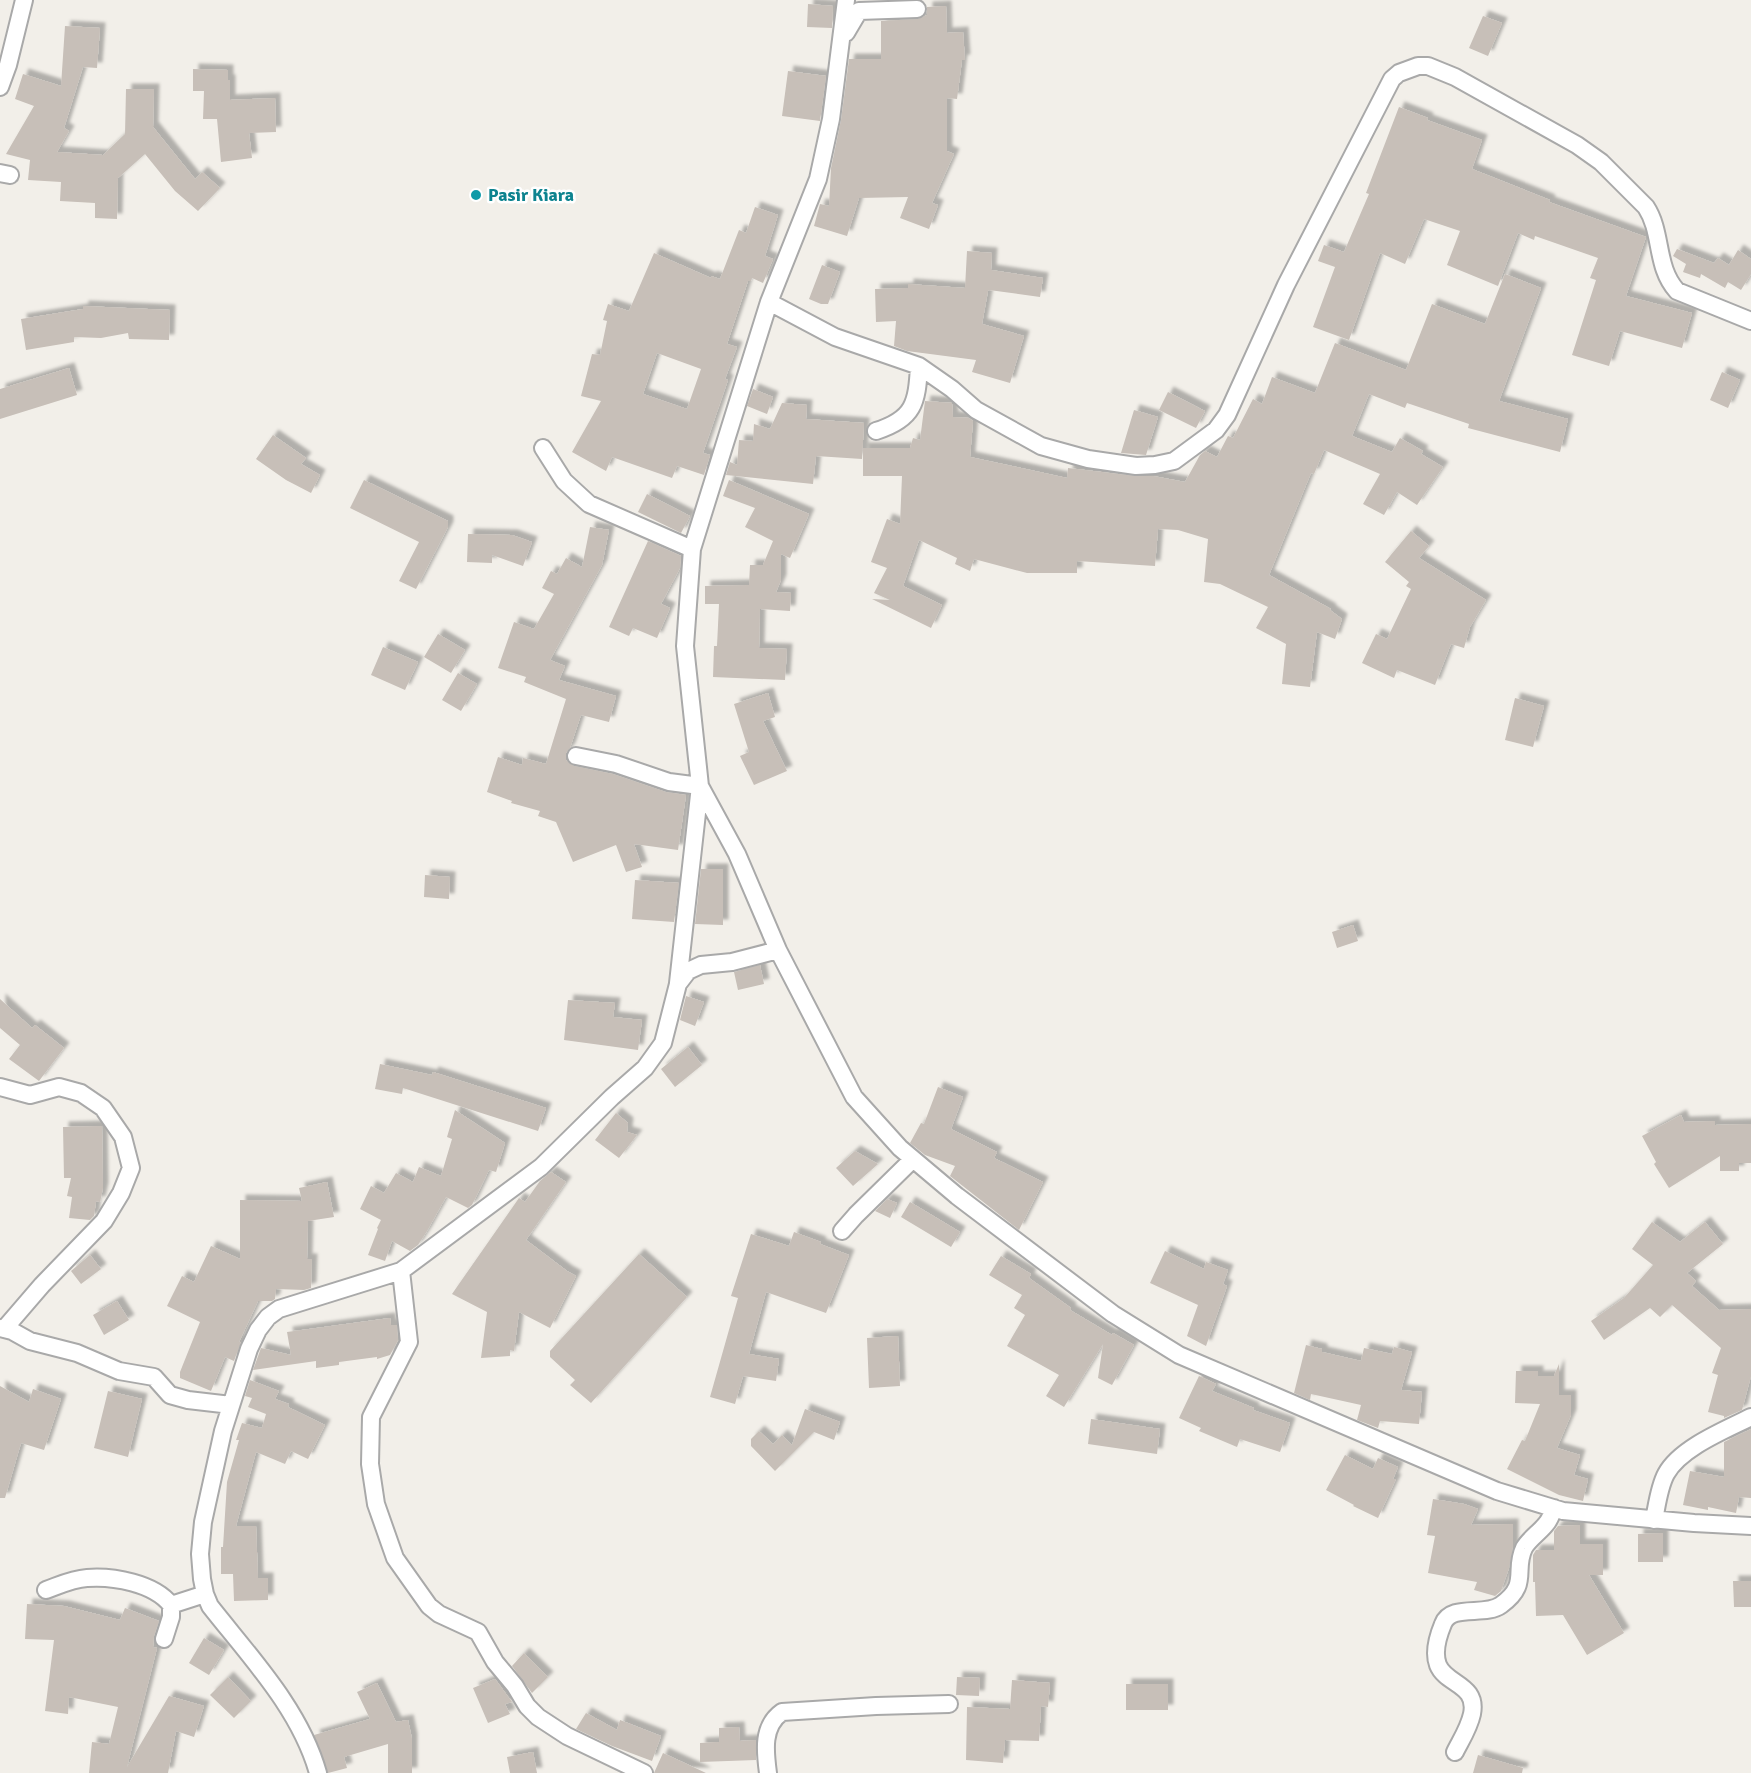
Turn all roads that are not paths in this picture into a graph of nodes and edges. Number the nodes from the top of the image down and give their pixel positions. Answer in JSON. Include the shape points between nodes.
{"nodes":[{"id":1,"x":24,"y":0,"type":"edge"},
{"id":2,"x":846,"y":0,"type":"edge"},
{"id":3,"x":916,"y":9,"type":"dead end"},
{"id":4,"x":842,"y":38,"type":"junction"},
{"id":5,"x":0,"y":87,"type":"edge"},
{"id":6,"x":769,"y":302,"type":"junction"},
{"id":7,"x":1751,"y":321,"type":"edge"},
{"id":8,"x":919,"y":366,"type":"junction"},
{"id":9,"x":876,"y":431,"type":"dead end"},
{"id":10,"x":543,"y":448,"type":"dead end"},
{"id":11,"x":692,"y":549,"type":"junction"},
{"id":12,"x":576,"y":756,"type":"dead end"},
{"id":13,"x":700,"y":786,"type":"junction"},
{"id":14,"x":778,"y":950,"type":"junction"},
{"id":15,"x":678,"y":984,"type":"junction"},
{"id":16,"x":0,"y":1087,"type":"edge"},
{"id":17,"x":913,"y":1159,"type":"junction"},
{"id":18,"x":842,"y":1231,"type":"dead end"},
{"id":19,"x":402,"y":1271,"type":"junction"},
{"id":20,"x":2,"y":1328,"type":"edge"},
{"id":21,"x":231,"y":1405,"type":"junction"},
{"id":22,"x":1751,"y":1418,"type":"edge"},
{"id":23,"x":1554,"y":1508,"type":"junction"},
{"id":24,"x":1654,"y":1520,"type":"junction"},
{"id":25,"x":1751,"y":1526,"type":"edge"},
{"id":26,"x":46,"y":1590,"type":"dead end"},
{"id":27,"x":205,"y":1594,"type":"junction"},
{"id":28,"x":171,"y":1605,"type":"junction"},
{"id":29,"x":164,"y":1639,"type":"dead end"},
{"id":30,"x":949,"y":1704,"type":"dead end"},
{"id":31,"x":1455,"y":1752,"type":"dead end"},
{"id":32,"x":318,"y":1773,"type":"edge"},
{"id":33,"x":644,"y":1773,"type":"edge"},
{"id":34,"x":768,"y":1773,"type":"edge"}],
"edges":[{"from":1,"to":5,"type":"street"},
{"from":2,"to":4,"type":"street"},
{"from":3,"to":4,"type":"street","via":[[859,11]]},
{"from":4,"to":6,"type":"street","via":[[818,179]]},
{"from":6,"to":8,"type":"street","via":[[836,337]]},
{"from":6,"to":11,"type":"street"},
{"from":7,"to":8,"type":"street","via":[[1677,291],[1668,282],[1652,216],[1600,162],[1577,145],[1455,77],[1418,66],[1399,73],[1382,95],[1286,285],[1227,415],[1216,430],[1174,461],[1136,466],[1088,459],[1041,446],[976,410]]},
{"from":8,"to":9,"type":"street","via":[[916,394],[907,416]]},
{"from":10,"to":11,"type":"street","via":[[564,481],[588,504]]},
{"from":11,"to":13,"type":"street","via":[[685,646]]},
{"from":12,"to":13,"type":"street","via":[[616,764],[669,782]]},
{"from":13,"to":14,"type":"street","via":[[737,854]]},
{"from":13,"to":15,"type":"street"},
{"from":14,"to":15,"type":"street","via":[[695,967]]},
{"from":14,"to":17,"type":"street","via":[[854,1097]]},
{"from":15,"to":19,"type":"street","via":[[663,1043],[645,1068],[541,1167]]},
{"from":16,"to":20,"type":"street","via":[[30,1095],[59,1087],[81,1093],[103,1108],[123,1137],[131,1168],[104,1221]]},
{"from":17,"to":18,"type":"street"},
{"from":17,"to":23,"type":"street","via":[[1113,1314],[1179,1355],[1497,1491]]},
{"from":19,"to":21,"type":"street","via":[[279,1309],[268,1317],[249,1349]]},
{"from":19,"to":33,"type":"street","via":[[409,1342],[371,1417],[370,1429],[376,1504],[395,1558],[429,1606],[478,1632],[495,1662],[538,1717],[567,1736]]},
{"from":20,"to":21,"type":"street","via":[[119,1371],[154,1377],[171,1395]]},
{"from":21,"to":27,"type":"street","via":[[203,1522],[200,1554]]},
{"from":22,"to":24,"type":"street","via":[[1702,1442],[1670,1467]]},
{"from":23,"to":24,"type":"street"},
{"from":23,"to":31,"type":"street","via":[[1548,1522],[1524,1548],[1514,1594],[1498,1607],[1454,1612],[1444,1620],[1436,1652],[1438,1666],[1471,1696],[1472,1713]]},
{"from":24,"to":25,"type":"street"},
{"from":26,"to":28,"type":"street","via":[[70,1581],[110,1578],[150,1589]]},
{"from":27,"to":28,"type":"street"},
{"from":27,"to":32,"type":"street","via":[[302,1732]]},
{"from":28,"to":29,"type":"street"},
{"from":30,"to":34,"type":"street","via":[[782,1712],[772,1719],[767,1731]]}]}
